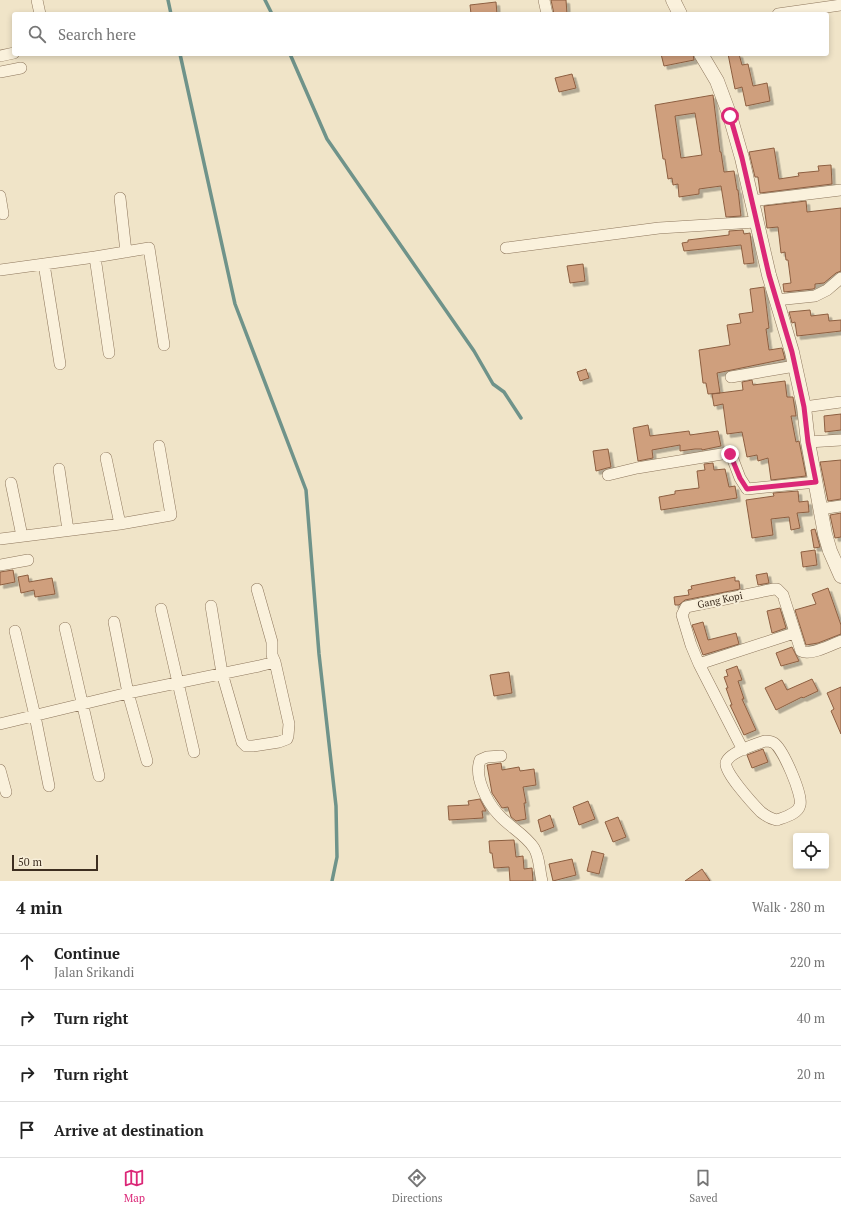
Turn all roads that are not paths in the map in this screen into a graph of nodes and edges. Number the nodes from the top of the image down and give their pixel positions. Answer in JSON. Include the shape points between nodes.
{"nodes":[{"id":1,"x":37,"y":0,"type":"edge"},
{"id":2,"x":544,"y":0,"type":"edge"},
{"id":3,"x":673,"y":0,"type":"edge"},
{"id":4,"x":835,"y":4,"type":"edge"},
{"id":5,"x":40,"y":12,"type":"edge"},
{"id":6,"x":547,"y":12,"type":"edge"},
{"id":7,"x":679,"y":12,"type":"edge"},
{"id":8,"x":789,"y":12,"type":"edge"},
{"id":9,"x":12,"y":53,"type":"edge"},
{"id":10,"x":0,"y":56,"type":"edge"},
{"id":11,"x":702,"y":56,"type":"edge"},
{"id":12,"x":21,"y":68,"type":"dead end"},
{"id":13,"x":0,"y":72,"type":"edge"},
{"id":14,"x":841,"y":190,"type":"edge"},
{"id":15,"x":0,"y":196,"type":"edge"},
{"id":16,"x":120,"y":198,"type":"dead end"},
{"id":17,"x":751,"y":201,"type":"junction"},
{"id":18,"x":3,"y":214,"type":"dead end"},
{"id":19,"x":756,"y":222,"type":"junction"},
{"id":20,"x":506,"y":248,"type":"dead end"},
{"id":21,"x":126,"y":252,"type":"junction"},
{"id":22,"x":95,"y":257,"type":"junction"},
{"id":23,"x":44,"y":264,"type":"junction"},
{"id":24,"x":0,"y":270,"type":"edge"},
{"id":25,"x":841,"y":278,"type":"edge"},
{"id":26,"x":776,"y":300,"type":"junction"},
{"id":27,"x":164,"y":345,"type":"dead end"},
{"id":28,"x":109,"y":353,"type":"dead end"},
{"id":29,"x":60,"y":364,"type":"dead end"},
{"id":30,"x":795,"y":366,"type":"junction"},
{"id":31,"x":731,"y":376,"type":"dead end"},
{"id":32,"x":841,"y":402,"type":"edge"},
{"id":33,"x":804,"y":407,"type":"junction"},
{"id":34,"x":841,"y":440,"type":"edge"},
{"id":35,"x":808,"y":442,"type":"junction"},
{"id":36,"x":159,"y":446,"type":"dead end"},
{"id":37,"x":106,"y":458,"type":"dead end"},
{"id":38,"x":59,"y":469,"type":"dead end"},
{"id":39,"x":608,"y":475,"type":"dead end"},
{"id":40,"x":816,"y":482,"type":"junction"},
{"id":41,"x":11,"y":483,"type":"dead end"},
{"id":42,"x":841,"y":506,"type":"edge"},
{"id":43,"x":820,"y":509,"type":"junction"},
{"id":44,"x":120,"y":524,"type":"junction"},
{"id":45,"x":68,"y":530,"type":"junction"},
{"id":46,"x":22,"y":536,"type":"junction"},
{"id":47,"x":0,"y":539,"type":"edge"},
{"id":48,"x":28,"y":560,"type":"dead end"},
{"id":49,"x":0,"y":565,"type":"edge"},
{"id":50,"x":841,"y":576,"type":"edge"},
{"id":51,"x":257,"y":589,"type":"dead end"},
{"id":52,"x":211,"y":606,"type":"dead end"},
{"id":53,"x":161,"y":609,"type":"dead end"},
{"id":54,"x":114,"y":622,"type":"dead end"},
{"id":55,"x":65,"y":628,"type":"dead end"},
{"id":56,"x":15,"y":631,"type":"dead end"},
{"id":57,"x":794,"y":633,"type":"junction"},
{"id":58,"x":841,"y":641,"type":"edge"},
{"id":59,"x":275,"y":662,"type":"junction"},
{"id":60,"x":699,"y":664,"type":"junction"},
{"id":61,"x":222,"y":673,"type":"junction"},
{"id":62,"x":178,"y":682,"type":"junction"},
{"id":63,"x":128,"y":693,"type":"junction"},
{"id":64,"x":83,"y":704,"type":"junction"},
{"id":65,"x":35,"y":716,"type":"junction"},
{"id":66,"x":0,"y":724,"type":"edge"},
{"id":67,"x":743,"y":750,"type":"junction"},
{"id":68,"x":194,"y":752,"type":"dead end"},
{"id":69,"x":501,"y":756,"type":"dead end"},
{"id":70,"x":147,"y":761,"type":"dead end"},
{"id":71,"x":0,"y":770,"type":"edge"},
{"id":72,"x":99,"y":776,"type":"dead end"},
{"id":73,"x":49,"y":786,"type":"dead end"},
{"id":74,"x":6,"y":792,"type":"dead end"},
{"id":75,"x":542,"y":881,"type":"edge"}],
"edges":[{"from":1,"to":5,"type":"street"},
{"from":2,"to":6,"type":"street"},
{"from":3,"to":7,"type":"street"},
{"from":4,"to":8,"type":"street"},
{"from":9,"to":10,"type":"street"},
{"from":11,"to":17,"type":"street","via":[[717,81],[730,116]]},
{"from":12,"to":13,"type":"street"},
{"from":14,"to":17,"type":"street"},
{"from":15,"to":18,"type":"street"},
{"from":16,"to":21,"type":"street"},
{"from":17,"to":19,"type":"street"},
{"from":19,"to":20,"type":"street","via":[[663,228]]},
{"from":19,"to":26,"type":"street"},
{"from":21,"to":22,"type":"street"},
{"from":21,"to":27,"type":"street","via":[[149,248]]},
{"from":22,"to":23,"type":"street"},
{"from":22,"to":28,"type":"street"},
{"from":23,"to":24,"type":"street"},
{"from":23,"to":29,"type":"street"},
{"from":25,"to":26,"type":"street","via":[[815,296]]},
{"from":26,"to":30,"type":"street"},
{"from":30,"to":31,"type":"street"},
{"from":30,"to":33,"type":"street"},
{"from":32,"to":33,"type":"street"},
{"from":33,"to":35,"type":"street"},
{"from":34,"to":35,"type":"street"},
{"from":35,"to":40,"type":"street"},
{"from":36,"to":44,"type":"street","via":[[171,515]]},
{"from":37,"to":44,"type":"street"},
{"from":38,"to":45,"type":"street"},
{"from":39,"to":40,"type":"street","via":[[728,453],[747,489]]},
{"from":40,"to":43,"type":"street"},
{"from":41,"to":46,"type":"street"},
{"from":42,"to":43,"type":"street"},
{"from":43,"to":50,"type":"street","via":[[824,534]]},
{"from":44,"to":45,"type":"street"},
{"from":45,"to":46,"type":"street"},
{"from":46,"to":47,"type":"street"},
{"from":48,"to":49,"type":"street"},
{"from":51,"to":59,"type":"street"},
{"from":52,"to":61,"type":"street"},
{"from":53,"to":62,"type":"street"},
{"from":54,"to":63,"type":"street"},
{"from":55,"to":64,"type":"street"},
{"from":56,"to":65,"type":"street"},
{"from":57,"to":58,"type":"street","name":"Gang Kopi","via":[[801,651],[806,653]]},
{"from":57,"to":60,"type":"street"},
{"from":57,"to":60,"type":"street","name":"Gang Kopi","via":[[782,595],[774,588],[686,607],[682,615]]},
{"from":59,"to":61,"type":"street"},
{"from":59,"to":61,"type":"street","via":[[289,728],[286,739],[279,742],[253,746],[244,744]]},
{"from":60,"to":67,"type":"street","name":"Gang Kopi"},
{"from":61,"to":62,"type":"street"},
{"from":62,"to":63,"type":"street"},
{"from":62,"to":68,"type":"street"},
{"from":63,"to":64,"type":"street"},
{"from":63,"to":70,"type":"street"},
{"from":64,"to":65,"type":"street"},
{"from":64,"to":72,"type":"street"},
{"from":65,"to":66,"type":"street"},
{"from":65,"to":73,"type":"street"},
{"from":67,"to":67,"type":"street","via":[[765,741],[775,744],[791,771],[800,796],[797,811],[777,820],[761,812],[725,767],[728,759]]},
{"from":69,"to":75,"type":"street","via":[[480,760],[480,779],[498,815],[534,849],[538,856]]},
{"from":71,"to":74,"type":"street"}]}
